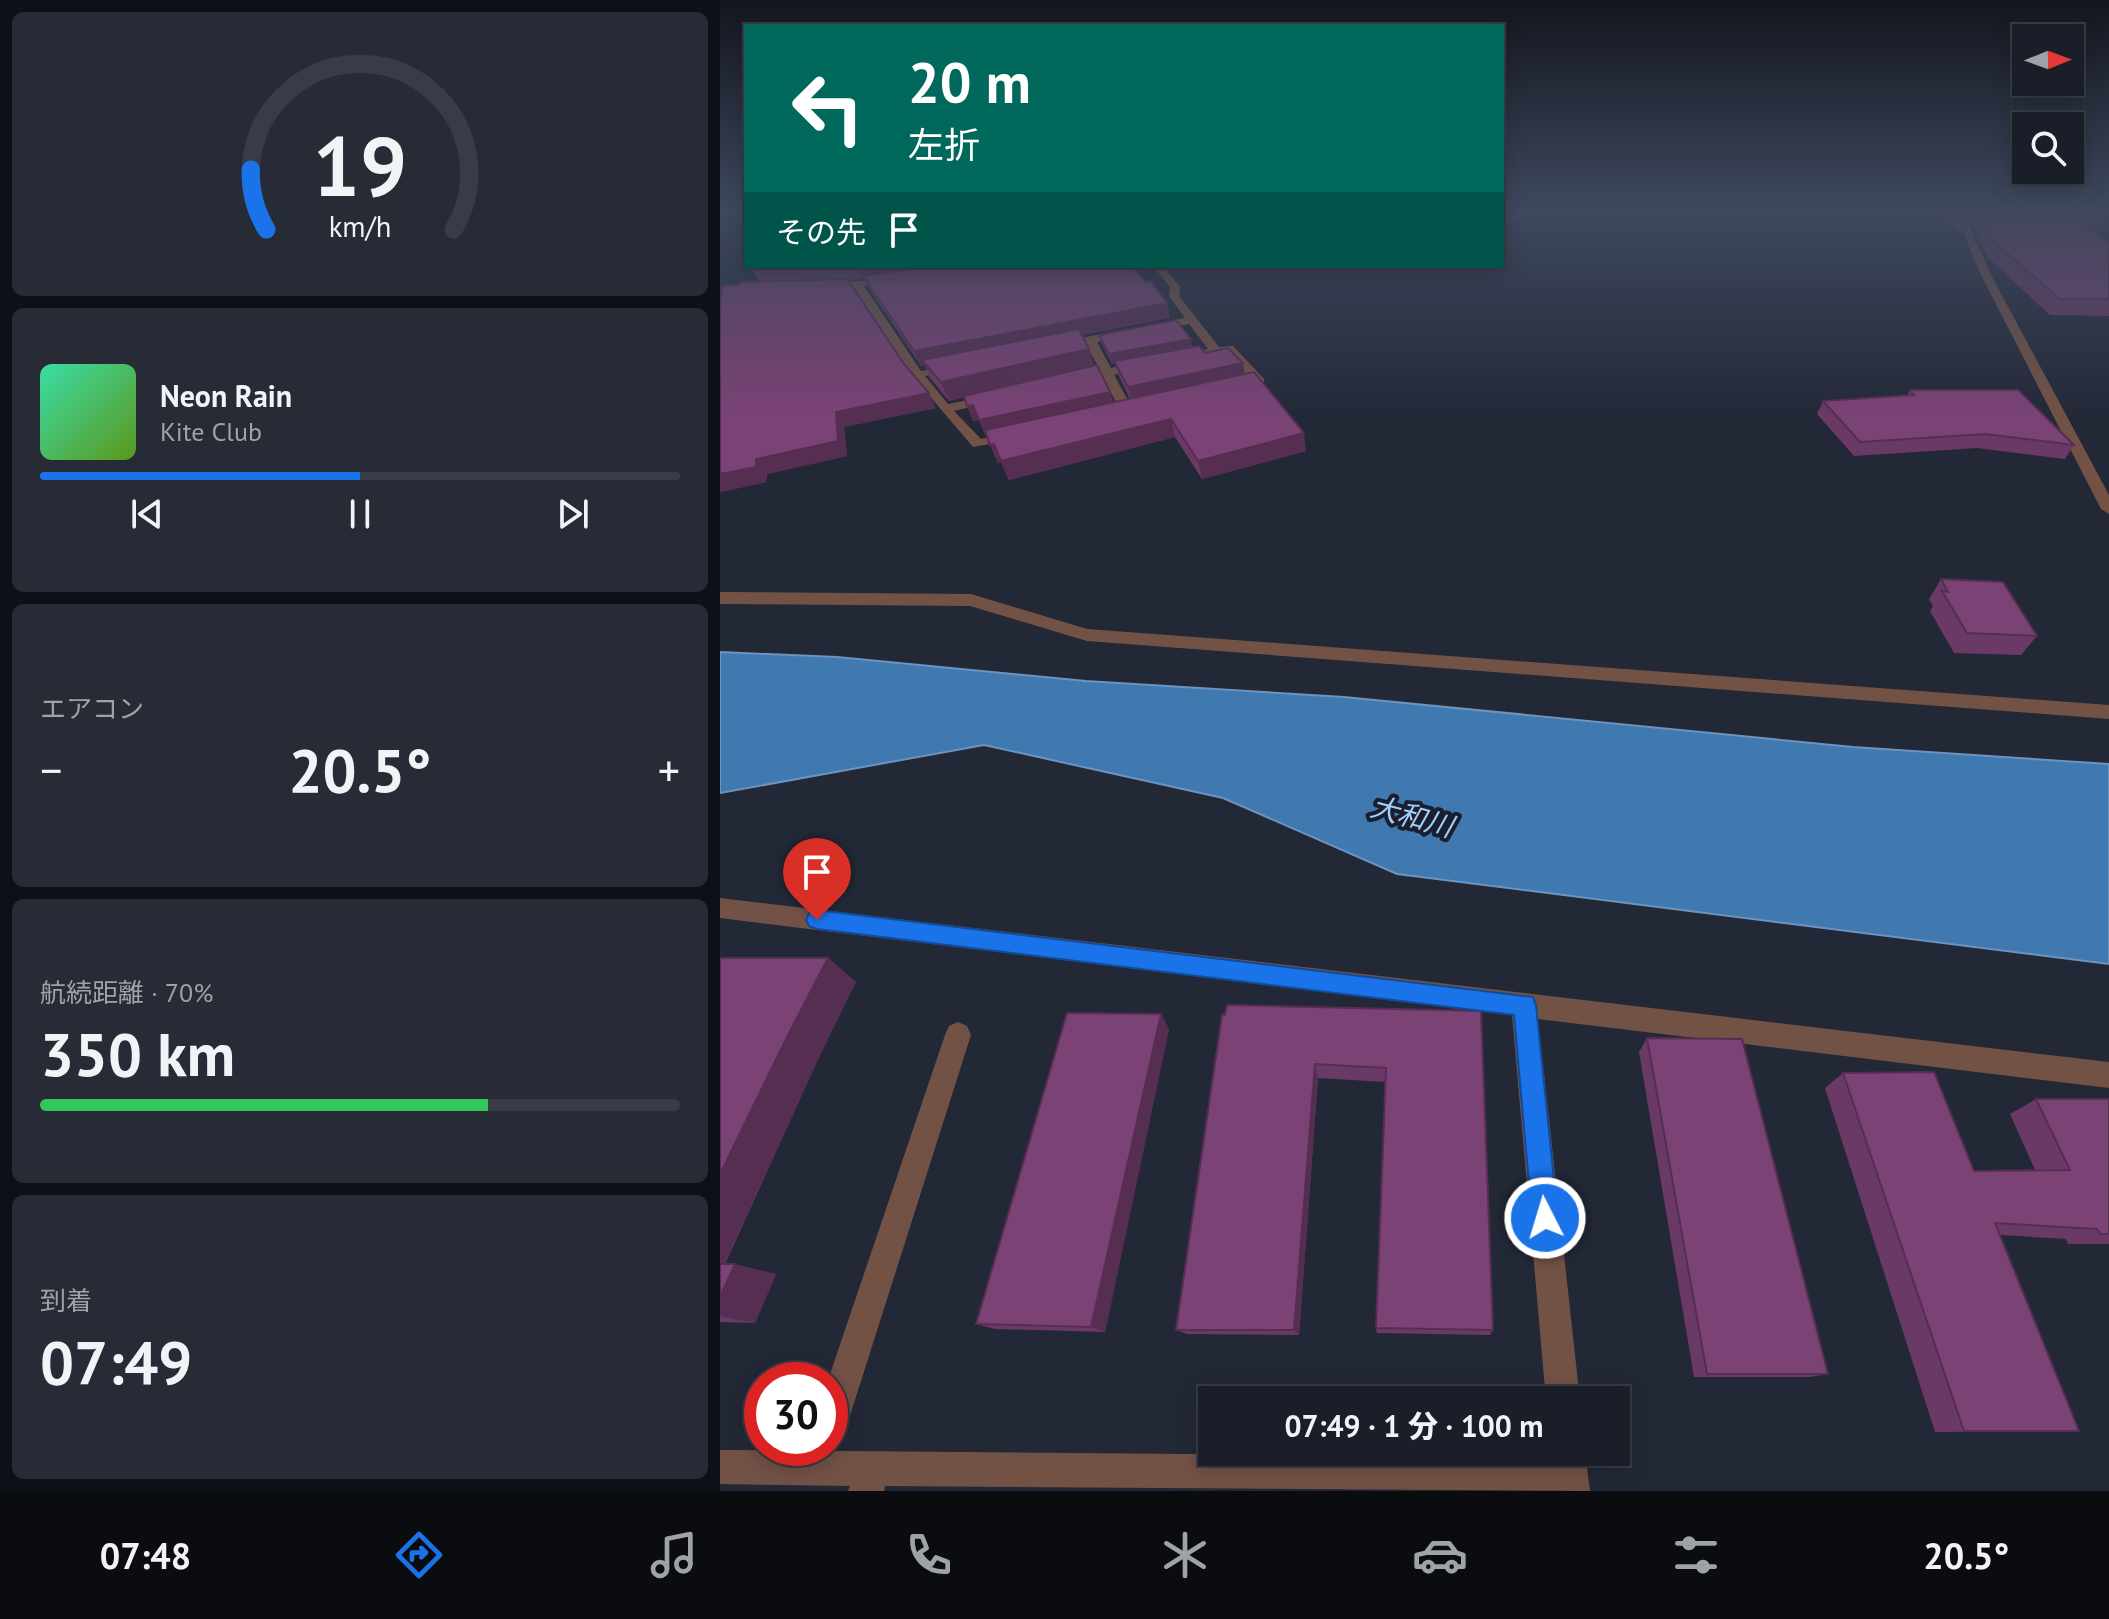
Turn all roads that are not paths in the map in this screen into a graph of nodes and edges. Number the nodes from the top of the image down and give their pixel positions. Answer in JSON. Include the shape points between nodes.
{"nodes":[{"id":1,"x":902,"y":280,"type":"edge"},
{"id":2,"x":1169,"y":280,"type":"edge"},
{"id":3,"x":1988,"y":280,"type":"edge"},
{"id":4,"x":858,"y":285,"type":"junction"},
{"id":5,"x":812,"y":286,"type":"edge"},
{"id":6,"x":1192,"y":320,"type":"junction"},
{"id":7,"x":1090,"y":340,"type":"junction"},
{"id":8,"x":1046,"y":349,"type":"edge"},
{"id":9,"x":1216,"y":351,"type":"junction"},
{"id":10,"x":1174,"y":359,"type":"edge"},
{"id":11,"x":1160,"y":361,"type":"edge"},
{"id":12,"x":960,"y":366,"type":"edge"},
{"id":13,"x":1104,"y":372,"type":"junction"},
{"id":14,"x":917,"y":374,"type":"junction"},
{"id":15,"x":1061,"y":382,"type":"edge"},
{"id":16,"x":1230,"y":389,"type":"edge"},
{"id":17,"x":1003,"y":395,"type":"edge"},
{"id":18,"x":1142,"y":408,"type":"edge"},
{"id":19,"x":945,"y":409,"type":"junction"},
{"id":20,"x":1127,"y":411,"type":"junction"},
{"id":21,"x":1112,"y":414,"type":"edge"},
{"id":22,"x":1023,"y":434,"type":"edge"},
{"id":23,"x":2109,"y":509,"type":"edge"},
{"id":24,"x":720,"y":598,"type":"edge"},
{"id":25,"x":2109,"y":712,"type":"edge"},
{"id":26,"x":721,"y":910,"type":"edge"},
{"id":27,"x":1524,"y":1005,"type":"junction"},
{"id":28,"x":958,"y":1035,"type":"dead end"},
{"id":29,"x":2109,"y":1075,"type":"edge"},
{"id":30,"x":848,"y":1370,"type":"edge"},
{"id":31,"x":1562,"y":1386,"type":"edge"},
{"id":32,"x":744,"y":1465,"type":"edge"},
{"id":33,"x":838,"y":1466,"type":"edge"},
{"id":34,"x":720,"y":1467,"type":"edge"},
{"id":35,"x":1570,"y":1473,"type":"edge"},
{"id":36,"x":870,"y":1480,"type":"edge"}],
"edges":[{"from":1,"to":4,"type":"street"},
{"from":2,"to":6,"type":"street"},
{"from":3,"to":23,"type":"street"},
{"from":4,"to":5,"type":"street"},
{"from":4,"to":14,"type":"street"},
{"from":6,"to":7,"type":"street"},
{"from":6,"to":9,"type":"street"},
{"from":7,"to":8,"type":"street"},
{"from":7,"to":13,"type":"street"},
{"from":9,"to":10,"type":"street"},
{"from":9,"to":16,"type":"street","via":[[1229,349],[1260,382]]},
{"from":11,"to":13,"type":"street"},
{"from":12,"to":14,"type":"street"},
{"from":13,"to":15,"type":"street"},
{"from":13,"to":20,"type":"street"},
{"from":14,"to":19,"type":"street"},
{"from":17,"to":19,"type":"street"},
{"from":18,"to":20,"type":"street"},
{"from":19,"to":22,"type":"street","via":[[978,444]]},
{"from":20,"to":21,"type":"street"},
{"from":24,"to":25,"type":"street","via":[[971,600],[1087,635]]},
{"from":26,"to":27,"type":"street"},
{"from":27,"to":29,"type":"street"},
{"from":27,"to":31,"type":"street"},
{"from":28,"to":30,"type":"street"},
{"from":32,"to":34,"type":"street"},
{"from":33,"to":36,"type":"street"},
{"from":35,"to":36,"type":"street"}]}
